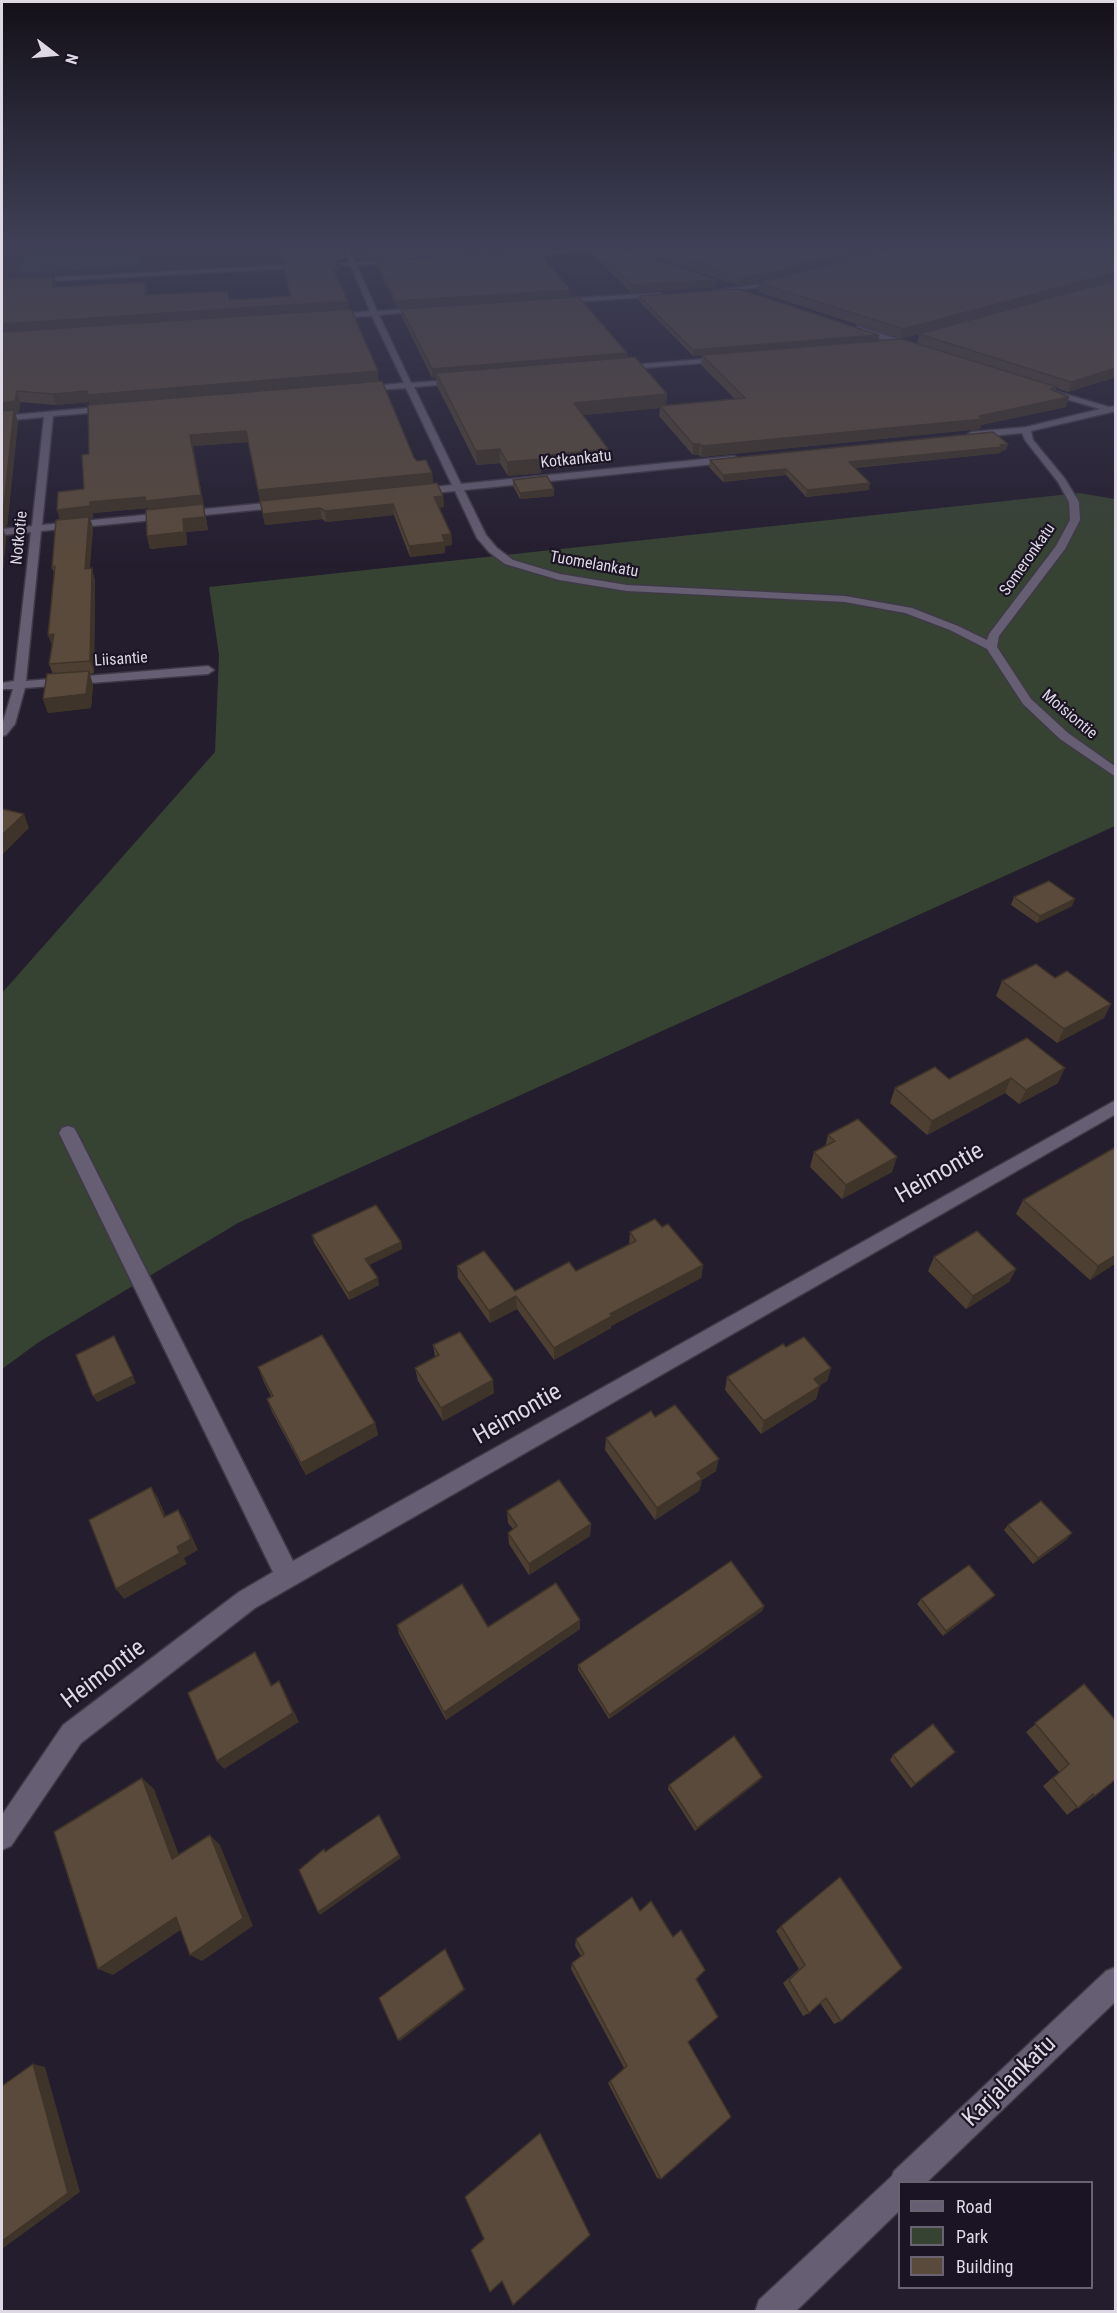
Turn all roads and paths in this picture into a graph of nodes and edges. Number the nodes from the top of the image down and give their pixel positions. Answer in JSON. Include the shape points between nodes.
{"nodes":[{"id":1,"x":393,"y":353,"type":"edge"},
{"id":2,"x":732,"y":358,"type":"edge"},
{"id":3,"x":605,"y":369,"type":"edge"},
{"id":4,"x":466,"y":380,"type":"edge"},
{"id":5,"x":408,"y":385,"type":"junction"},
{"id":6,"x":1040,"y":389,"type":"edge"},
{"id":7,"x":350,"y":390,"type":"edge"},
{"id":8,"x":118,"y":409,"type":"edge"},
{"id":9,"x":1114,"y":409,"type":"edge"},
{"id":10,"x":49,"y":414,"type":"junction"},
{"id":11,"x":2,"y":418,"type":"edge"},
{"id":12,"x":1026,"y":430,"type":"junction"},
{"id":13,"x":965,"y":436,"type":"edge"},
{"id":14,"x":741,"y":459,"type":"edge"},
{"id":15,"x":456,"y":488,"type":"junction"},
{"id":16,"x":409,"y":492,"type":"edge"},
{"id":17,"x":292,"y":504,"type":"edge"},
{"id":18,"x":35,"y":528,"type":"junction"},
{"id":19,"x":2,"y":532,"type":"edge"},
{"id":20,"x":991,"y":647,"type":"junction"},
{"id":21,"x":208,"y":670,"type":"dead end"},
{"id":22,"x":20,"y":684,"type":"junction"},
{"id":23,"x":2,"y":686,"type":"edge"},
{"id":24,"x":2,"y":732,"type":"edge"},
{"id":25,"x":1116,"y":772,"type":"edge"},
{"id":26,"x":1116,"y":1106,"type":"edge"},
{"id":27,"x":68,"y":1133,"type":"dead end"},
{"id":28,"x":288,"y":1577,"type":"junction"},
{"id":29,"x":2,"y":1837,"type":"edge"},
{"id":30,"x":1116,"y":1981,"type":"edge"},
{"id":31,"x":906,"y":2181,"type":"edge"},
{"id":32,"x":898,"y":2190,"type":"edge"},
{"id":33,"x":771,"y":2312,"type":"edge"}],
"edges":[{"from":1,"to":5,"type":"street","name":"Tuomelankatu"},
{"from":2,"to":3,"type":"street"},
{"from":4,"to":5,"type":"street"},
{"from":5,"to":7,"type":"street"},
{"from":5,"to":15,"type":"street","name":"Tuomelankatu"},
{"from":6,"to":9,"type":"street"},
{"from":8,"to":10,"type":"street"},
{"from":9,"to":12,"type":"street"},
{"from":10,"to":11,"type":"street"},
{"from":10,"to":18,"type":"street","name":"Notkotie"},
{"from":12,"to":13,"type":"street"},
{"from":12,"to":20,"type":"street","name":"Someronkatu","via":[[1029,440],[1074,502],[1075,520],[1061,548],[993,636]]},
{"from":14,"to":15,"type":"street","name":"Kotkankatu"},
{"from":15,"to":16,"type":"street","name":"Kotkankatu"},
{"from":15,"to":20,"type":"street","name":"Tuomelankatu","via":[[481,536],[493,550],[509,562],[534,570],[627,588],[785,595],[878,604],[945,624]]},
{"from":17,"to":18,"type":"street"},
{"from":18,"to":19,"type":"street"},
{"from":18,"to":22,"type":"street","name":"Notkotie"},
{"from":20,"to":25,"type":"street","name":"Moisiontie","via":[[1027,701],[1064,736]]},
{"from":21,"to":22,"type":"street","name":"Liisantie"},
{"from":22,"to":23,"type":"street","name":"Liisantie"},
{"from":22,"to":24,"type":"street","name":"Notkotie","via":[[9,724]]},
{"from":26,"to":28,"type":"street","name":"Heimontie"},
{"from":27,"to":28,"type":"street"},
{"from":28,"to":29,"type":"street","name":"Heimontie","via":[[247,1600],[72,1734]]},
{"from":30,"to":31,"type":"street","name":"Karjalankatu"},
{"from":32,"to":33,"type":"street"}]}
